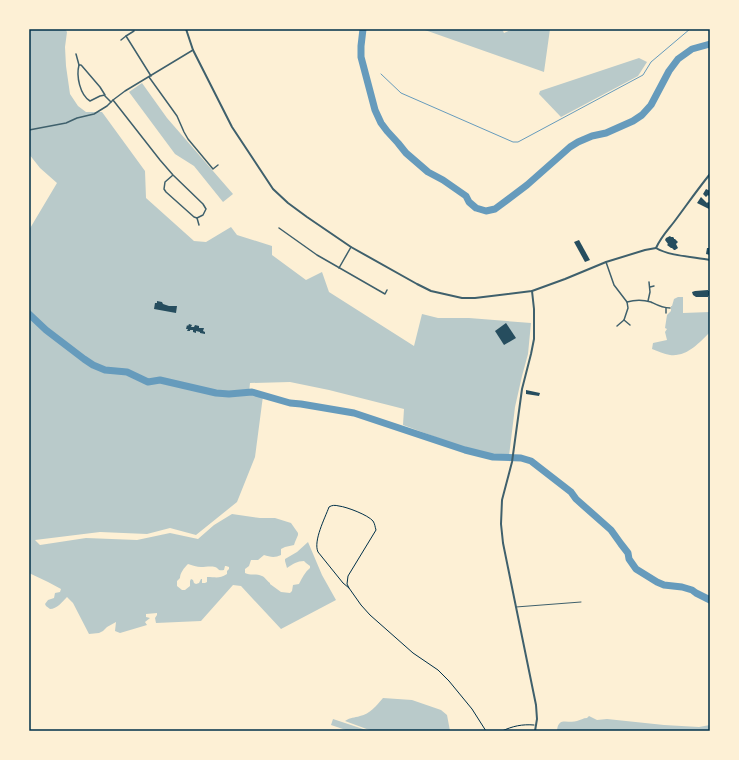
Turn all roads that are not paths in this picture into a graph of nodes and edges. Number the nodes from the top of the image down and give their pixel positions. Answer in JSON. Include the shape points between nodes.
{"nodes":[{"id":1,"x":186,"y":29,"type":"edge"},
{"id":2,"x":134,"y":31,"type":"dead end"},
{"id":3,"x":126,"y":36,"type":"junction"},
{"id":4,"x":121,"y":40,"type":"dead end"},
{"id":5,"x":193,"y":50,"type":"junction"},
{"id":6,"x":76,"y":54,"type":"dead end"},
{"id":7,"x":79,"y":65,"type":"junction"},
{"id":8,"x":150,"y":76,"type":"junction"},
{"id":9,"x":105,"y":95,"type":"junction"},
{"id":10,"x":113,"y":100,"type":"junction"},
{"id":11,"x":111,"y":102,"type":"junction"},
{"id":12,"x":29,"y":130,"type":"edge"},
{"id":13,"x":218,"y":165,"type":"dead end"},
{"id":14,"x":214,"y":169,"type":"junction"},
{"id":15,"x":216,"y":171,"type":"dead end"},
{"id":16,"x":710,"y":174,"type":"edge"},
{"id":17,"x":173,"y":175,"type":"junction"},
{"id":18,"x":197,"y":218,"type":"junction"},
{"id":19,"x":199,"y":225,"type":"dead end"},
{"id":20,"x":279,"y":228,"type":"dead end"},
{"id":21,"x":351,"y":247,"type":"junction"},
{"id":22,"x":656,"y":248,"type":"junction"},
{"id":23,"x":710,"y":260,"type":"edge"},
{"id":24,"x":606,"y":262,"type":"junction"},
{"id":25,"x":339,"y":268,"type":"junction"},
{"id":26,"x":649,"y":282,"type":"dead end"},
{"id":27,"x":654,"y":286,"type":"dead end"},
{"id":28,"x":650,"y":287,"type":"junction"},
{"id":29,"x":387,"y":290,"type":"dead end"},
{"id":30,"x":532,"y":290,"type":"junction"},
{"id":31,"x":648,"y":301,"type":"junction"},
{"id":32,"x":627,"y":302,"type":"junction"},
{"id":33,"x":666,"y":308,"type":"junction"},
{"id":34,"x":670,"y":308,"type":"dead end"},
{"id":35,"x":666,"y":313,"type":"dead end"},
{"id":36,"x":624,"y":320,"type":"junction"},
{"id":37,"x":630,"y":325,"type":"dead end"},
{"id":38,"x":617,"y":326,"type":"dead end"},
{"id":39,"x":581,"y":602,"type":"dead end"},
{"id":40,"x":516,"y":607,"type":"junction"},
{"id":41,"x":535,"y":731,"type":"edge"}],
"edges":[{"from":1,"to":5,"type":"street"},
{"from":2,"to":3,"type":"street"},
{"from":3,"to":4,"type":"street"},
{"from":3,"to":8,"type":"street"},
{"from":5,"to":8,"type":"street"},
{"from":5,"to":21,"type":"street","via":[[232,127],[273,189],[288,203]]},
{"from":6,"to":7,"type":"street"},
{"from":7,"to":9,"type":"street"},
{"from":7,"to":9,"type":"street","via":[[79,81],[89,100]]},
{"from":8,"to":10,"type":"street"},
{"from":8,"to":14,"type":"street","via":[[177,116],[188,139]]},
{"from":9,"to":11,"type":"street"},
{"from":10,"to":11,"type":"street"},
{"from":10,"to":17,"type":"street"},
{"from":11,"to":12,"type":"street","via":[[94,114],[66,123]]},
{"from":13,"to":14,"type":"street"},
{"from":14,"to":15,"type":"street"},
{"from":16,"to":22,"type":"street","via":[[661,237]]},
{"from":17,"to":18,"type":"street","via":[[204,204],[206,209],[203,215]]},
{"from":17,"to":18,"type":"street","via":[[165,182],[164,189]]},
{"from":18,"to":19,"type":"street"},
{"from":20,"to":25,"type":"street"},
{"from":21,"to":25,"type":"street"},
{"from":21,"to":30,"type":"street","via":[[431,291],[462,298],[475,298]]},
{"from":22,"to":23,"type":"street"},
{"from":22,"to":24,"type":"street"},
{"from":24,"to":30,"type":"street"},
{"from":24,"to":32,"type":"street","via":[[614,285]]},
{"from":25,"to":29,"type":"street","via":[[385,294]]},
{"from":26,"to":28,"type":"street"},
{"from":27,"to":28,"type":"street"},
{"from":28,"to":31,"type":"street"},
{"from":30,"to":40,"type":"street","via":[[534,339],[522,389],[514,452],[502,500],[503,543]]},
{"from":31,"to":32,"type":"street"},
{"from":31,"to":33,"type":"street"},
{"from":32,"to":36,"type":"street"},
{"from":33,"to":34,"type":"street"},
{"from":33,"to":35,"type":"street"},
{"from":36,"to":37,"type":"street"},
{"from":36,"to":38,"type":"street"},
{"from":39,"to":40,"type":"lane"},
{"from":40,"to":41,"type":"street","via":[[536,705]]}]}
